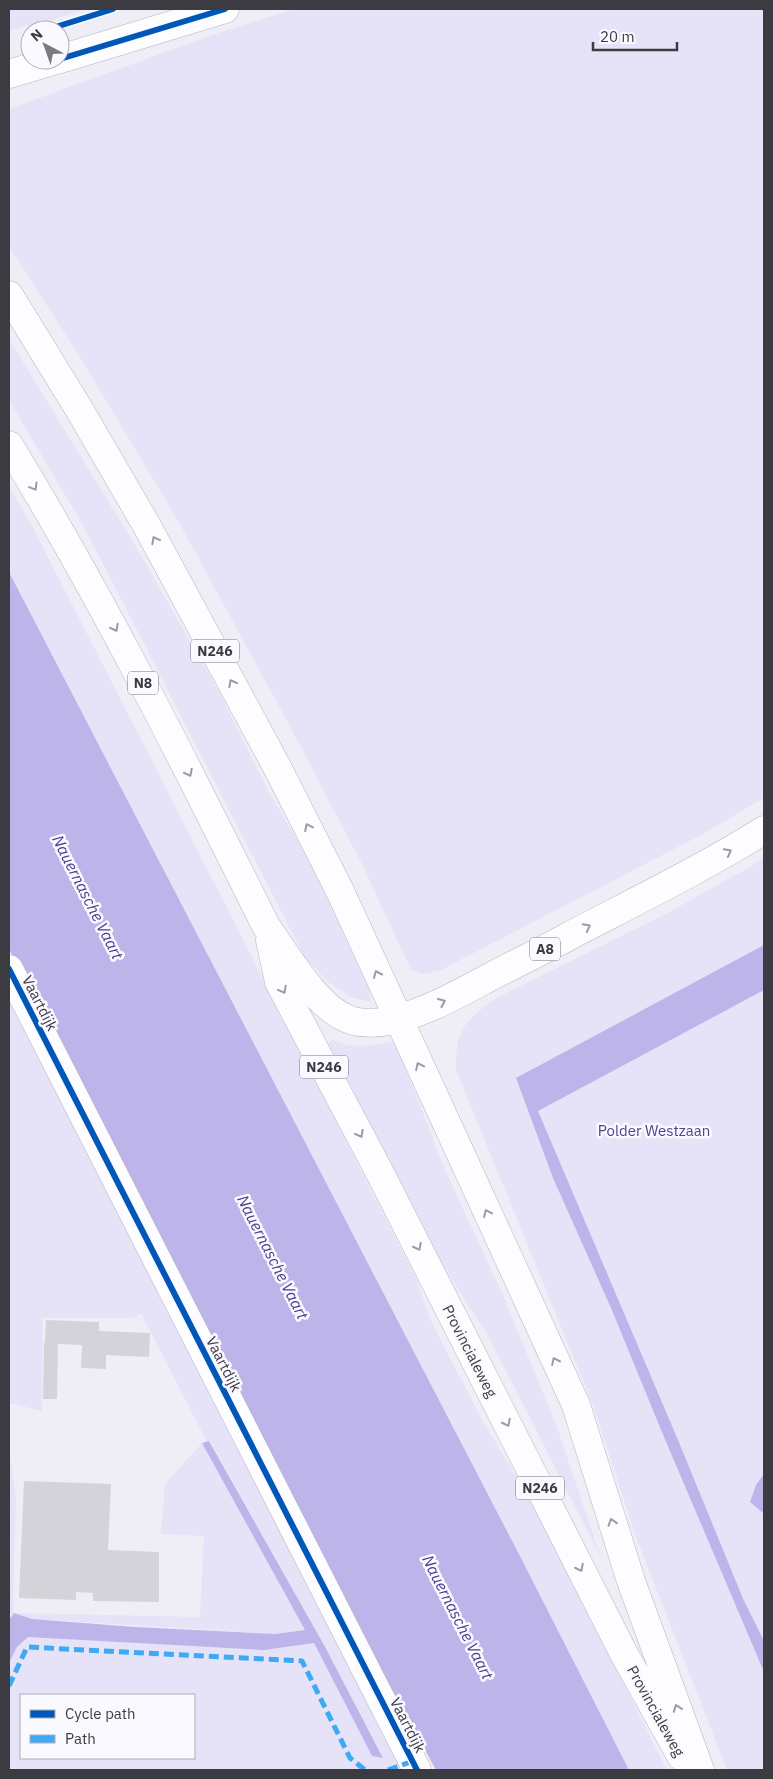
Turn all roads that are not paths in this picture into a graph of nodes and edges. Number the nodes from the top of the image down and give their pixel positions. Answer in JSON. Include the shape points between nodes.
{"nodes":[{"id":1,"x":224,"y":9,"type":"edge"},
{"id":2,"x":70,"y":56,"type":"edge"},
{"id":3,"x":22,"y":70,"type":"edge"},
{"id":4,"x":9,"y":74,"type":"edge"},
{"id":5,"x":9,"y":295,"type":"edge"},
{"id":6,"x":9,"y":445,"type":"edge"},
{"id":7,"x":764,"y":830,"type":"edge"},
{"id":8,"x":266,"y":926,"type":"junction"},
{"id":9,"x":9,"y":969,"type":"edge"},
{"id":10,"x":397,"y":1019,"type":"junction"},
{"id":11,"x":418,"y":1770,"type":"edge"},
{"id":12,"x":689,"y":1770,"type":"edge"},
{"id":13,"x":700,"y":1770,"type":"edge"}],
"edges":[{"from":1,"to":2,"type":"main road"},
{"from":3,"to":4,"type":"main road"},
{"from":10,"to":5,"type":"main road","number":"N246","one_way":true,"via":[[340,892],[273,758],[147,526]]},
{"from":6,"to":8,"type":"main road","number":"N8","one_way":true,"via":[[109,616]]},
{"from":10,"to":7,"type":"main road","number":"A8","one_way":true,"via":[[441,1003]]},
{"from":8,"to":10,"type":"main road","number":"A8","via":[[326,1006],[349,1020]]},
{"from":8,"to":12,"type":"main road","name":"Provincialeweg","number":"N246","one_way":true,"via":[[279,982],[380,1172],[623,1652]]},
{"from":9,"to":11,"type":"main road","name":"Vaartdijk"},
{"from":13,"to":10,"type":"main road","name":"Provincialeweg","number":"N246","one_way":true,"via":[[631,1581],[576,1405]]}]}
